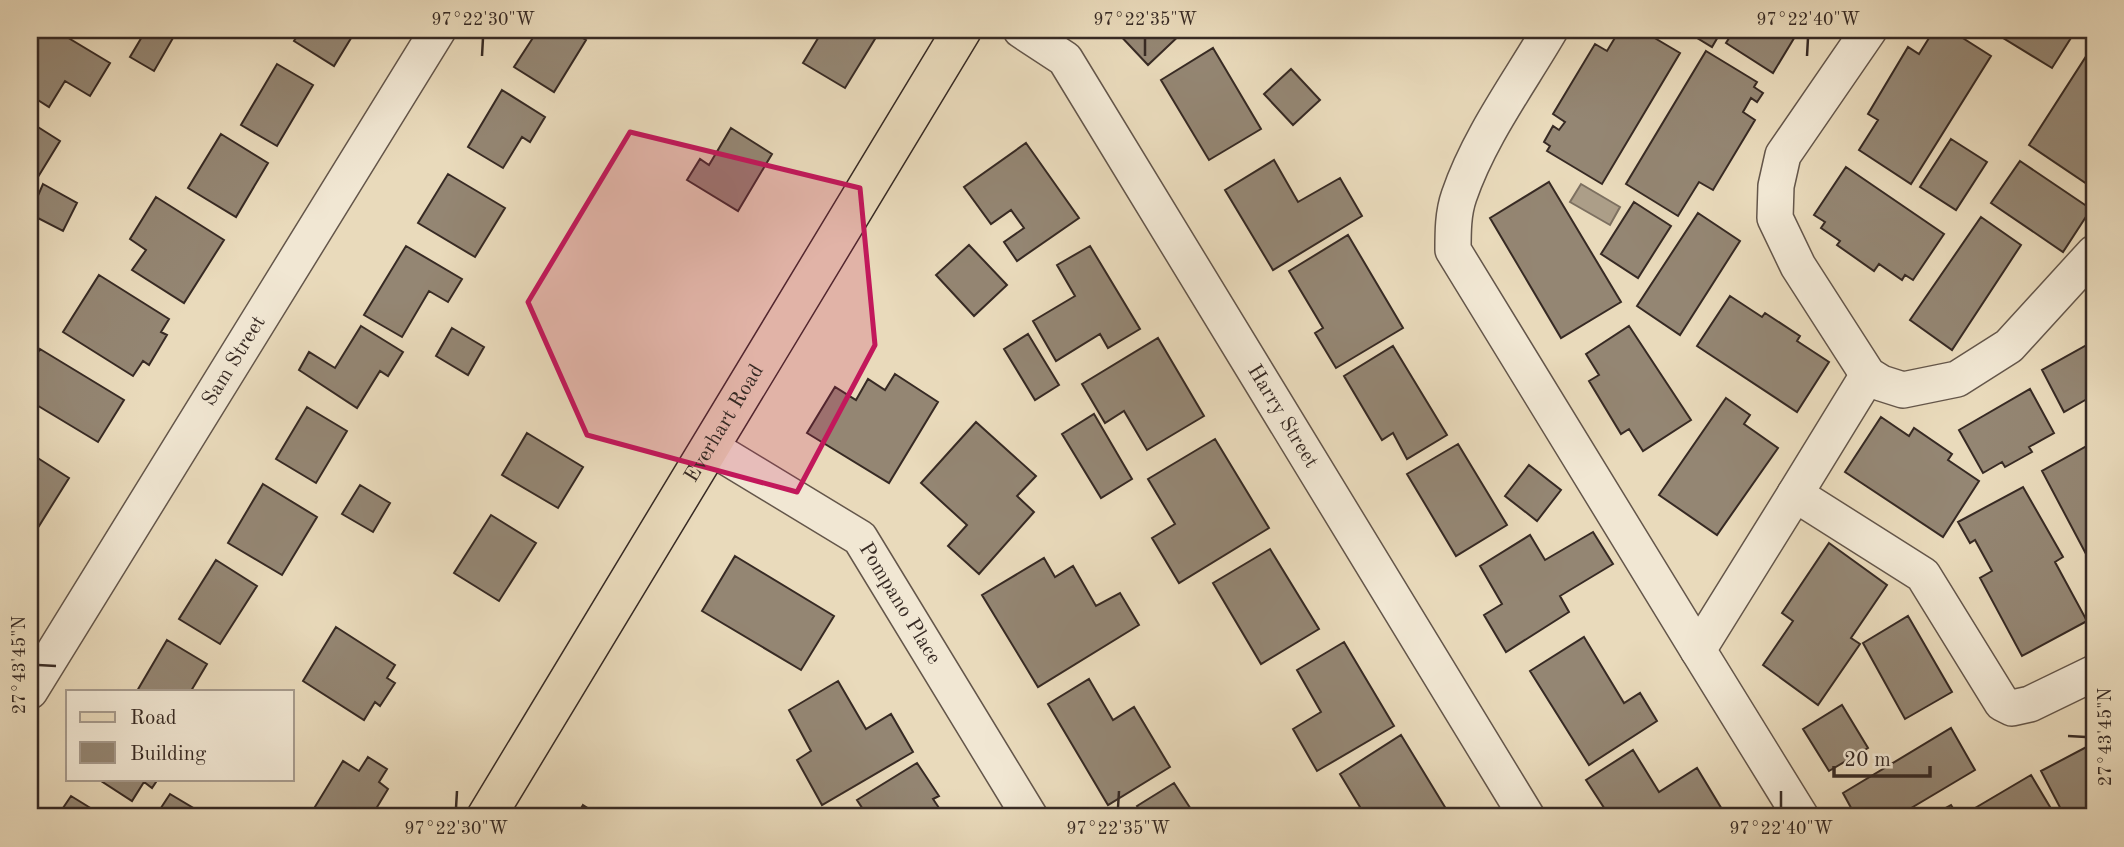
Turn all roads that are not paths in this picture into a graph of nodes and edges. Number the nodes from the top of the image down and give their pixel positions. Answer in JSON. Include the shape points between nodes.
{"nodes":[{"id":1,"x":438,"y":30,"type":"edge"},
{"id":2,"x":962,"y":30,"type":"edge"},
{"id":3,"x":1021,"y":30,"type":"edge"},
{"id":4,"x":1550,"y":30,"type":"edge"},
{"id":5,"x":1869,"y":30,"type":"edge"},
{"id":6,"x":2094,"y":253,"type":"edge"},
{"id":7,"x":1868,"y":375,"type":"junction"},
{"id":8,"x":710,"y":447,"type":"junction"},
{"id":9,"x":1795,"y":494,"type":"junction"},
{"id":10,"x":1698,"y":650,"type":"junction"},
{"id":11,"x":2094,"y":673,"type":"edge"},
{"id":12,"x":30,"y":691,"type":"edge"},
{"id":13,"x":486,"y":817,"type":"edge"},
{"id":14,"x":1030,"y":817,"type":"edge"},
{"id":15,"x":1527,"y":817,"type":"edge"},
{"id":16,"x":1801,"y":817,"type":"edge"}],
"edges":[{"from":1,"to":12,"type":"street","name":"Sam Street"},
{"from":2,"to":8,"type":"main road","name":"Everhart Road"},
{"from":3,"to":15,"type":"street","name":"Harry Street","via":[[1065,59]]},
{"from":4,"to":10,"type":"street","via":[[1484,141],[1459,196],[1453,250]]},
{"from":5,"to":7,"type":"street","via":[[1783,155],[1775,219],[1798,266]]},
{"from":6,"to":7,"type":"street","via":[[2009,346],[1957,379],[1903,390]]},
{"from":7,"to":9,"type":"street"},
{"from":8,"to":13,"type":"main road","name":"Everhart Road"},
{"from":8,"to":14,"type":"street","name":"Pompano Place","via":[[860,538]]},
{"from":9,"to":10,"type":"street"},
{"from":9,"to":11,"type":"street","via":[[1923,575],[2002,703],[2012,708],[2030,704]]},
{"from":10,"to":16,"type":"street"}]}
